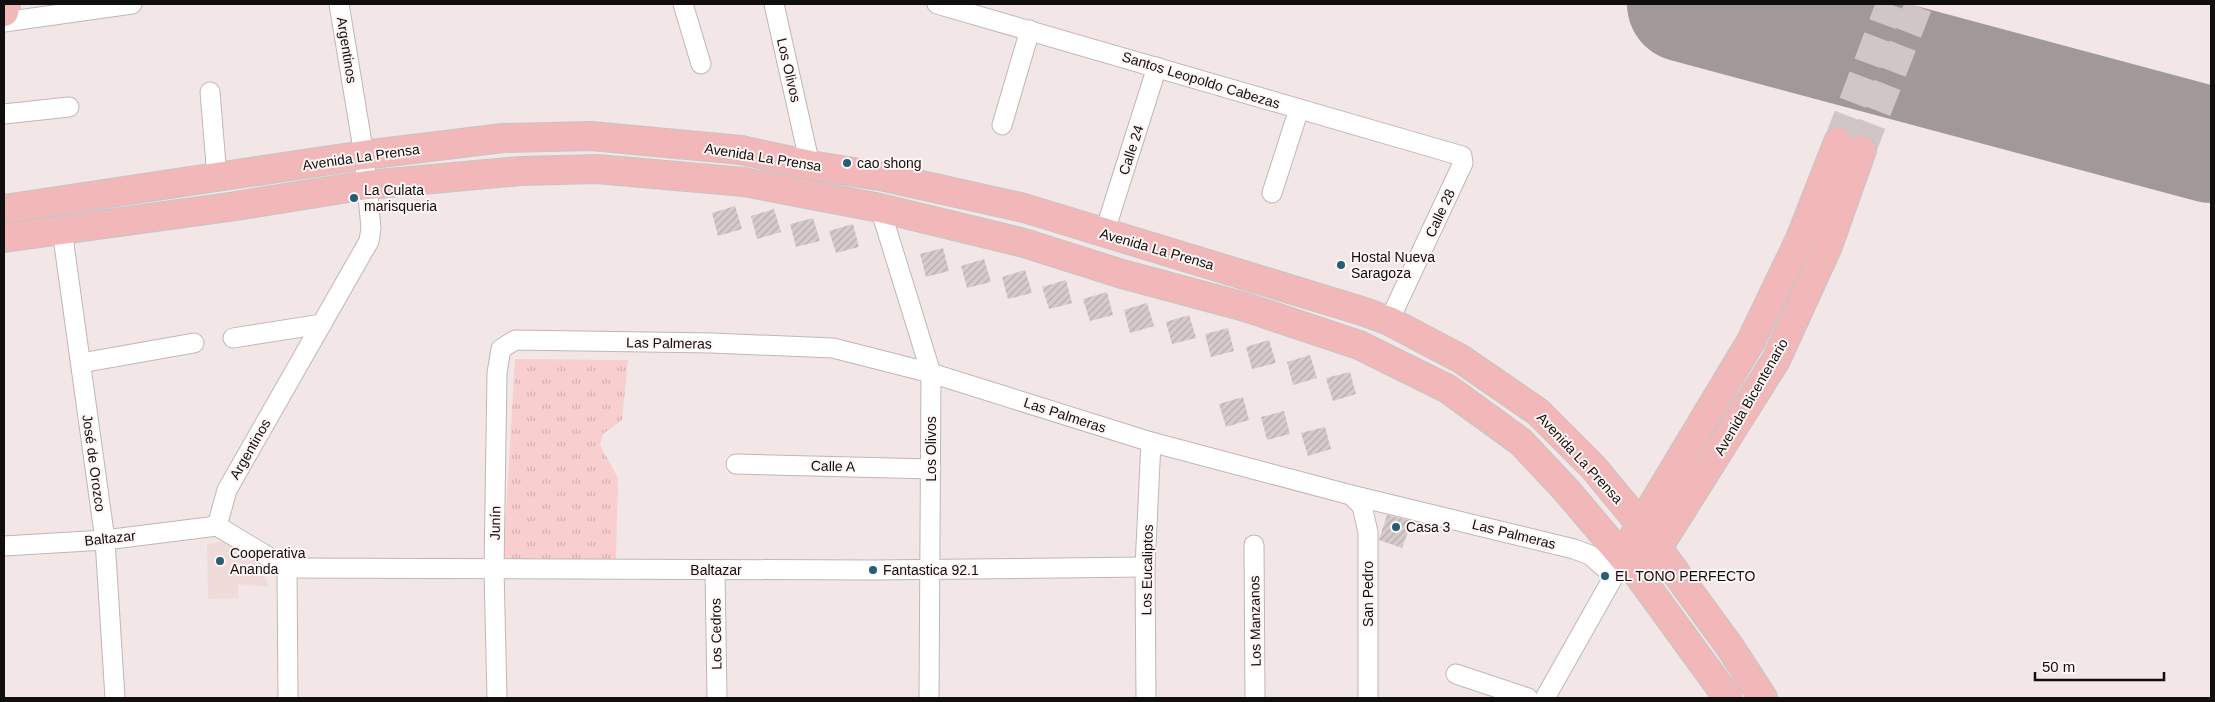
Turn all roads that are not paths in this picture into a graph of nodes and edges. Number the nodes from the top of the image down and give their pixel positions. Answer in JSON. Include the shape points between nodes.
{"nodes":[{"id":1,"x":6,"y":4,"type":"edge"},
{"id":2,"x":132,"y":4,"type":"edge"},
{"id":3,"x":339,"y":4,"type":"edge"},
{"id":4,"x":683,"y":4,"type":"edge"},
{"id":5,"x":774,"y":4,"type":"edge"},
{"id":6,"x":937,"y":4,"type":"edge"},
{"id":7,"x":4,"y":12,"type":"edge"},
{"id":8,"x":4,"y":22,"type":"edge"},
{"id":9,"x":1030,"y":30,"type":"junction"},
{"id":10,"x":701,"y":64,"type":"dead end"},
{"id":11,"x":1157,"y":67,"type":"junction"},
{"id":12,"x":210,"y":92,"type":"dead end"},
{"id":13,"x":69,"y":107,"type":"dead end"},
{"id":14,"x":1298,"y":109,"type":"junction"},
{"id":15,"x":4,"y":114,"type":"edge"},
{"id":16,"x":1002,"y":125,"type":"dead end"},
{"id":17,"x":364,"y":156,"type":"junction"},
{"id":18,"x":1463,"y":160,"type":"joint"},
{"id":19,"x":810,"y":165,"type":"junction"},
{"id":20,"x":217,"y":177,"type":"junction"},
{"id":21,"x":366,"y":185,"type":"junction"},
{"id":22,"x":1272,"y":194,"type":"dead end"},
{"id":23,"x":4,"y":197,"type":"edge"},
{"id":24,"x":38,"y":204,"type":"junction"},
{"id":25,"x":880,"y":208,"type":"junction"},
{"id":26,"x":4,"y":209,"type":"edge"},
{"id":27,"x":62,"y":230,"type":"junction"},
{"id":28,"x":1104,"y":234,"type":"junction"},
{"id":29,"x":4,"y":238,"type":"edge"},
{"id":30,"x":1389,"y":321,"type":"junction"},
{"id":31,"x":322,"y":324,"type":"junction"},
{"id":32,"x":233,"y":338,"type":"dead end"},
{"id":33,"x":194,"y":343,"type":"dead end"},
{"id":34,"x":501,"y":349,"type":"joint"},
{"id":35,"x":81,"y":363,"type":"junction"},
{"id":36,"x":931,"y":373,"type":"junction"},
{"id":37,"x":1150,"y":442,"type":"junction"},
{"id":38,"x":736,"y":464,"type":"dead end"},
{"id":39,"x":931,"y":469,"type":"junction"},
{"id":40,"x":1351,"y":495,"type":"junction"},
{"id":41,"x":1641,"y":525,"type":"junction"},
{"id":42,"x":217,"y":526,"type":"junction"},
{"id":43,"x":105,"y":540,"type":"junction"},
{"id":44,"x":1254,"y":544,"type":"dead end"},
{"id":45,"x":4,"y":546,"type":"edge"},
{"id":46,"x":1658,"y":547,"type":"junction"},
{"id":47,"x":1146,"y":567,"type":"junction"},
{"id":48,"x":287,"y":568,"type":"junction"},
{"id":49,"x":1625,"y":569,"type":"junction"},
{"id":50,"x":494,"y":570,"type":"junction"},
{"id":51,"x":715,"y":570,"type":"junction"},
{"id":52,"x":930,"y":570,"type":"junction"},
{"id":53,"x":1456,"y":674,"type":"dead end"},
{"id":54,"x":115,"y":698,"type":"edge"},
{"id":55,"x":288,"y":698,"type":"edge"},
{"id":56,"x":496,"y":698,"type":"edge"},
{"id":57,"x":717,"y":698,"type":"edge"},
{"id":58,"x":929,"y":698,"type":"edge"},
{"id":59,"x":1146,"y":698,"type":"edge"},
{"id":60,"x":1255,"y":698,"type":"edge"},
{"id":61,"x":1368,"y":698,"type":"edge"},
{"id":62,"x":1528,"y":698,"type":"edge"},
{"id":63,"x":1545,"y":698,"type":"edge"},
{"id":64,"x":1728,"y":698,"type":"edge"},
{"id":65,"x":1763,"y":698,"type":"edge"}],
"edges":[{"from":1,"to":7,"type":"main road"},
{"from":2,"to":8,"type":"street"},
{"from":3,"to":17,"type":"street","name":"Argentinos"},
{"from":4,"to":10,"type":"street"},
{"from":5,"to":19,"type":"street","name":"Los Olivos"},
{"from":6,"to":9,"type":"street","name":"Santos Leopoldo Cabezas"},
{"from":9,"to":11,"type":"street","name":"Santos Leopoldo Cabezas"},
{"from":9,"to":16,"type":"street"},
{"from":11,"to":14,"type":"street","name":"Santos Leopoldo Cabezas"},
{"from":11,"to":28,"type":"street","name":"Calle 24"},
{"from":12,"to":20,"type":"street"},
{"from":13,"to":15,"type":"street"},
{"from":14,"to":18,"type":"street","name":"Santos Leopoldo Cabezas","via":[[1462,156]]},
{"from":14,"to":22,"type":"street"},
{"from":17,"to":19,"type":"main road","name":"Avenida La Prensa","via":[[503,138],[591,136],[740,150]]},
{"from":17,"to":20,"type":"main road","name":"Avenida La Prensa"},
{"from":17,"to":21,"type":"street","name":"Argentinos"},
{"from":18,"to":30,"type":"street","name":"Calle 28"},
{"from":19,"to":28,"type":"main road","name":"Avenida La Prensa","via":[[885,177],[1024,208]]},
{"from":20,"to":24,"type":"main road","name":"Avenida La Prensa"},
{"from":21,"to":25,"type":"main road","name":"Avenida La Prensa","via":[[597,169],[744,182]]},
{"from":21,"to":27,"type":"main road","name":"Avenida La Prensa","via":[[229,208]]},
{"from":21,"to":31,"type":"street","name":"Argentinos","via":[[371,228],[369,241]]},
{"from":23,"to":24,"type":"main road"},
{"from":24,"to":26,"type":"main road","name":"Avenida La Prensa"},
{"from":25,"to":36,"type":"street","name":"Los Olivos"},
{"from":25,"to":49,"type":"main road","name":"Avenida La Prensa","via":[[1024,243],[1122,274],[1245,307],[1359,345],[1448,389],[1521,442],[1567,491]]},
{"from":27,"to":29,"type":"main road","name":"Avenida La Prensa"},
{"from":27,"to":35,"type":"street","name":"José de Orozco"},
{"from":28,"to":30,"type":"main road","name":"Avenida La Prensa","via":[[1247,275]]},
{"from":30,"to":41,"type":"main road","name":"Avenida La Prensa","via":[[1461,359],[1538,412],[1593,467]]},
{"from":31,"to":32,"type":"street"},
{"from":31,"to":42,"type":"street","name":"Argentinos","via":[[226,490]]},
{"from":33,"to":35,"type":"street"},
{"from":34,"to":36,"type":"street","name":"Las Palmeras","via":[[515,340],[833,348]]},
{"from":34,"to":50,"type":"street","name":"Junín","via":[[497,373]]},
{"from":35,"to":43,"type":"street","name":"José de Orozco"},
{"from":36,"to":37,"type":"street","name":"Las Palmeras"},
{"from":36,"to":39,"type":"street","name":"Los Olivos"},
{"from":37,"to":40,"type":"street","name":"Las Palmeras"},
{"from":37,"to":47,"type":"street","name":"Los Eucaliptos"},
{"from":38,"to":39,"type":"street","name":"Calle A"},
{"from":39,"to":52,"type":"street","name":"Los Olivos"},
{"from":40,"to":49,"type":"street","name":"Las Palmeras","via":[[1574,549]]},
{"from":40,"to":61,"type":"street","name":"San Pedro","via":[[1362,506],[1368,532]]},
{"from":41,"to":46,"type":"main road","name":"Avenida La Prensa"},
{"from":41,"to":46,"type":"main road","name":"Avenida Bicentenario","via":[[1751,341],[1800,238],[1850,146],[1828,246],[1776,360]]},
{"from":41,"to":49,"type":"main road","name":"Avenida Bicentenario"},
{"from":42,"to":43,"type":"street","name":"Baltazar"},
{"from":42,"to":48,"type":"street"},
{"from":43,"to":45,"type":"street","name":"Baltazar"},
{"from":43,"to":54,"type":"street","name":"José de Orozco"},
{"from":44,"to":60,"type":"street","name":"Los Manzanos"},
{"from":46,"to":49,"type":"main road","name":"Avenida Bicentenario"},
{"from":46,"to":65,"type":"main road","name":"Avenida La Prensa"},
{"from":47,"to":52,"type":"street","name":"Baltazar"},
{"from":47,"to":59,"type":"street","name":"Los Eucaliptos"},
{"from":48,"to":50,"type":"street","name":"Baltazar"},
{"from":48,"to":55,"type":"street"},
{"from":49,"to":63,"type":"street"},
{"from":49,"to":64,"type":"main road","name":"Avenida La Prensa"},
{"from":50,"to":51,"type":"street","name":"Baltazar"},
{"from":50,"to":56,"type":"street","name":"Junín"},
{"from":51,"to":52,"type":"street","name":"Baltazar"},
{"from":51,"to":57,"type":"street","name":"Los Cedros"},
{"from":52,"to":58,"type":"street","name":"Los Olivos"},
{"from":53,"to":62,"type":"street"}]}
